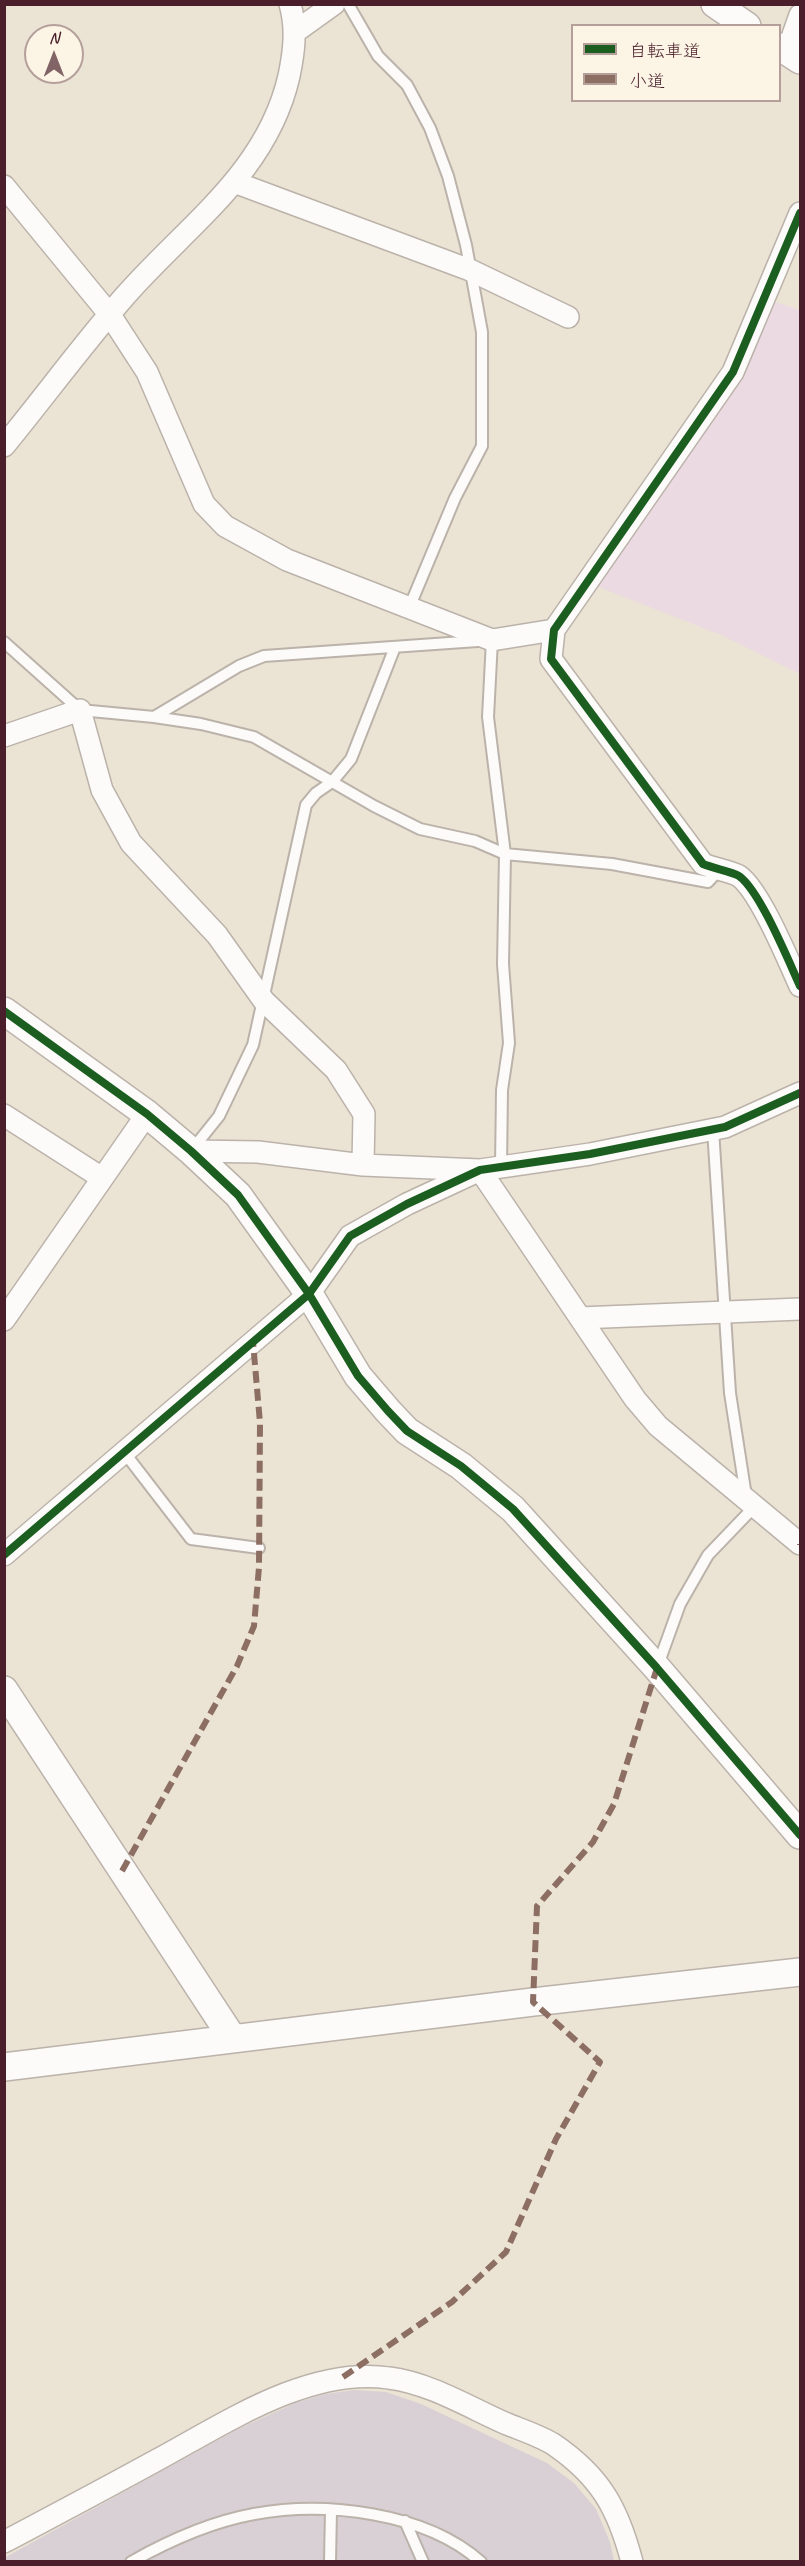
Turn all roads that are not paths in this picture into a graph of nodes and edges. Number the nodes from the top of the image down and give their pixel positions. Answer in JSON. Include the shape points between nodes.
{"nodes":[{"id":1,"x":290,"y":4,"type":"edge"},
{"id":2,"x":334,"y":4,"type":"edge"},
{"id":3,"x":348,"y":4,"type":"edge"},
{"id":4,"x":715,"y":4,"type":"edge"},
{"id":5,"x":801,"y":15,"type":"edge"},
{"id":6,"x":744,"y":24,"type":"edge"},
{"id":7,"x":295,"y":32,"type":"junction"},
{"id":8,"x":789,"y":53,"type":"edge"},
{"id":9,"x":234,"y":182,"type":"junction"},
{"id":10,"x":4,"y":186,"type":"edge"},
{"id":11,"x":801,"y":213,"type":"edge"},
{"id":12,"x":470,"y":270,"type":"junction"},
{"id":13,"x":110,"y":315,"type":"junction"},
{"id":14,"x":568,"y":317,"type":"dead end"},
{"id":15,"x":4,"y":446,"type":"edge"},
{"id":16,"x":409,"y":608,"type":"junction"},
{"id":17,"x":554,"y":630,"type":"junction"},
{"id":18,"x":492,"y":640,"type":"junction"},
{"id":19,"x":4,"y":642,"type":"edge"},
{"id":20,"x":395,"y":647,"type":"junction"},
{"id":21,"x":80,"y":710,"type":"junction"},
{"id":22,"x":154,"y":717,"type":"junction"},
{"id":23,"x":4,"y":736,"type":"edge"},
{"id":24,"x":332,"y":782,"type":"junction"},
{"id":25,"x":505,"y":854,"type":"junction"},
{"id":26,"x":718,"y":871,"type":"junction"},
{"id":27,"x":801,"y":986,"type":"edge"},
{"id":28,"x":264,"y":1000,"type":"junction"},
{"id":29,"x":4,"y":1011,"type":"edge"},
{"id":30,"x":801,"y":1093,"type":"edge"},
{"id":31,"x":147,"y":1114,"type":"junction"},
{"id":32,"x":4,"y":1115,"type":"edge"},
{"id":33,"x":713,"y":1129,"type":"junction"},
{"id":34,"x":191,"y":1151,"type":"junction"},
{"id":35,"x":363,"y":1165,"type":"junction"},
{"id":36,"x":501,"y":1167,"type":"junction"},
{"id":37,"x":480,"y":1170,"type":"junction"},
{"id":38,"x":102,"y":1178,"type":"junction"},
{"id":39,"x":309,"y":1294,"type":"junction"},
{"id":40,"x":801,"y":1309,"type":"edge"},
{"id":41,"x":724,"y":1312,"type":"junction"},
{"id":42,"x":580,"y":1318,"type":"junction"},
{"id":43,"x":4,"y":1320,"type":"edge"},
{"id":44,"x":124,"y":1452,"type":"junction"},
{"id":45,"x":751,"y":1503,"type":"junction"},
{"id":46,"x":800,"y":1544,"type":"edge"},
{"id":47,"x":259,"y":1548,"type":"dead end"},
{"id":48,"x":4,"y":1555,"type":"edge"},
{"id":49,"x":657,"y":1668,"type":"junction"},
{"id":50,"x":4,"y":1690,"type":"edge"},
{"id":51,"x":798,"y":1835,"type":"edge"},
{"id":52,"x":801,"y":1972,"type":"edge"},
{"id":53,"x":233,"y":2039,"type":"junction"},
{"id":54,"x":4,"y":2067,"type":"edge"},
{"id":55,"x":331,"y":2510,"type":"junction"},
{"id":56,"x":405,"y":2522,"type":"junction"},
{"id":57,"x":4,"y":2542,"type":"edge"},
{"id":58,"x":131,"y":2562,"type":"edge"},
{"id":59,"x":330,"y":2562,"type":"edge"},
{"id":60,"x":423,"y":2562,"type":"edge"},
{"id":61,"x":481,"y":2562,"type":"edge"},
{"id":62,"x":632,"y":2562,"type":"edge"}],
"edges":[{"from":1,"to":7,"type":"street"},
{"from":2,"to":7,"type":"street"},
{"from":3,"to":12,"type":"lane","via":[[378,56],[407,85],[430,128],[448,176]]},
{"from":4,"to":6,"type":"street"},
{"from":5,"to":8,"type":"street"},
{"from":7,"to":9,"type":"street","via":[[283,100],[253,160]]},
{"from":9,"to":12,"type":"street"},
{"from":9,"to":13,"type":"street"},
{"from":10,"to":13,"type":"street"},
{"from":11,"to":17,"type":"street","via":[[733,372]]},
{"from":12,"to":14,"type":"street"},
{"from":12,"to":16,"type":"lane","via":[[482,332],[482,446],[455,498]]},
{"from":13,"to":15,"type":"street"},
{"from":13,"to":16,"type":"street","via":[[147,372],[204,504],[225,526],[287,560]]},
{"from":16,"to":18,"type":"street"},
{"from":17,"to":18,"type":"street"},
{"from":17,"to":26,"type":"street","via":[[551,659],[564,679],[703,864]]},
{"from":18,"to":20,"type":"lane"},
{"from":18,"to":25,"type":"lane","via":[[488,717]]},
{"from":19,"to":21,"type":"lane"},
{"from":20,"to":22,"type":"lane","via":[[264,656],[239,666]]},
{"from":20,"to":24,"type":"lane","via":[[351,759]]},
{"from":21,"to":22,"type":"lane"},
{"from":21,"to":23,"type":"street"},
{"from":21,"to":28,"type":"street","via":[[102,790],[131,843],[217,935]]},
{"from":22,"to":24,"type":"lane","via":[[254,737]]},
{"from":24,"to":25,"type":"lane","via":[[420,829],[475,841]]},
{"from":24,"to":28,"type":"lane","via":[[306,806]]},
{"from":25,"to":26,"type":"lane","via":[[612,864],[708,882]]},
{"from":25,"to":36,"type":"lane","via":[[503,964],[509,1043],[502,1090]]},
{"from":26,"to":27,"type":"street","via":[[738,875],[756,897]]},
{"from":28,"to":34,"type":"lane","via":[[253,1045],[219,1116]]},
{"from":28,"to":35,"type":"street","via":[[336,1070],[364,1114]]},
{"from":29,"to":31,"type":"street"},
{"from":30,"to":33,"type":"street"},
{"from":31,"to":34,"type":"street"},
{"from":31,"to":38,"type":"street"},
{"from":32,"to":38,"type":"street"},
{"from":33,"to":36,"type":"street"},
{"from":33,"to":41,"type":"lane"},
{"from":34,"to":35,"type":"street","via":[[258,1152]]},
{"from":34,"to":39,"type":"street","via":[[238,1195]]},
{"from":35,"to":37,"type":"street"},
{"from":36,"to":37,"type":"street"},
{"from":37,"to":39,"type":"street","via":[[406,1204],[350,1236]]},
{"from":37,"to":42,"type":"street"},
{"from":38,"to":43,"type":"street"},
{"from":39,"to":44,"type":"street"},
{"from":39,"to":49,"type":"street","via":[[358,1376],[388,1411],[407,1431],[461,1466],[513,1509]]},
{"from":40,"to":41,"type":"street"},
{"from":41,"to":42,"type":"street"},
{"from":41,"to":45,"type":"lane","via":[[730,1393]]},
{"from":42,"to":45,"type":"street","via":[[635,1400],[658,1426]]},
{"from":44,"to":47,"type":"lane","via":[[190,1539]]},
{"from":44,"to":48,"type":"street"},
{"from":45,"to":46,"type":"street"},
{"from":45,"to":49,"type":"lane","via":[[708,1555],[680,1604]]},
{"from":49,"to":51,"type":"street"},
{"from":50,"to":53,"type":"street"},
{"from":52,"to":53,"type":"street"},
{"from":53,"to":54,"type":"street"},
{"from":55,"to":56,"type":"lane"},
{"from":55,"to":58,"type":"lane","via":[[291,2509],[212,2524],[168,2541]]},
{"from":55,"to":59,"type":"lane"},
{"from":56,"to":60,"type":"lane"},
{"from":56,"to":61,"type":"lane","via":[[440,2534]]},
{"from":57,"to":62,"type":"street","via":[[243,2414],[304,2387],[343,2377],[389,2378],[426,2388],[552,2443],[586,2471],[611,2500]]}]}
